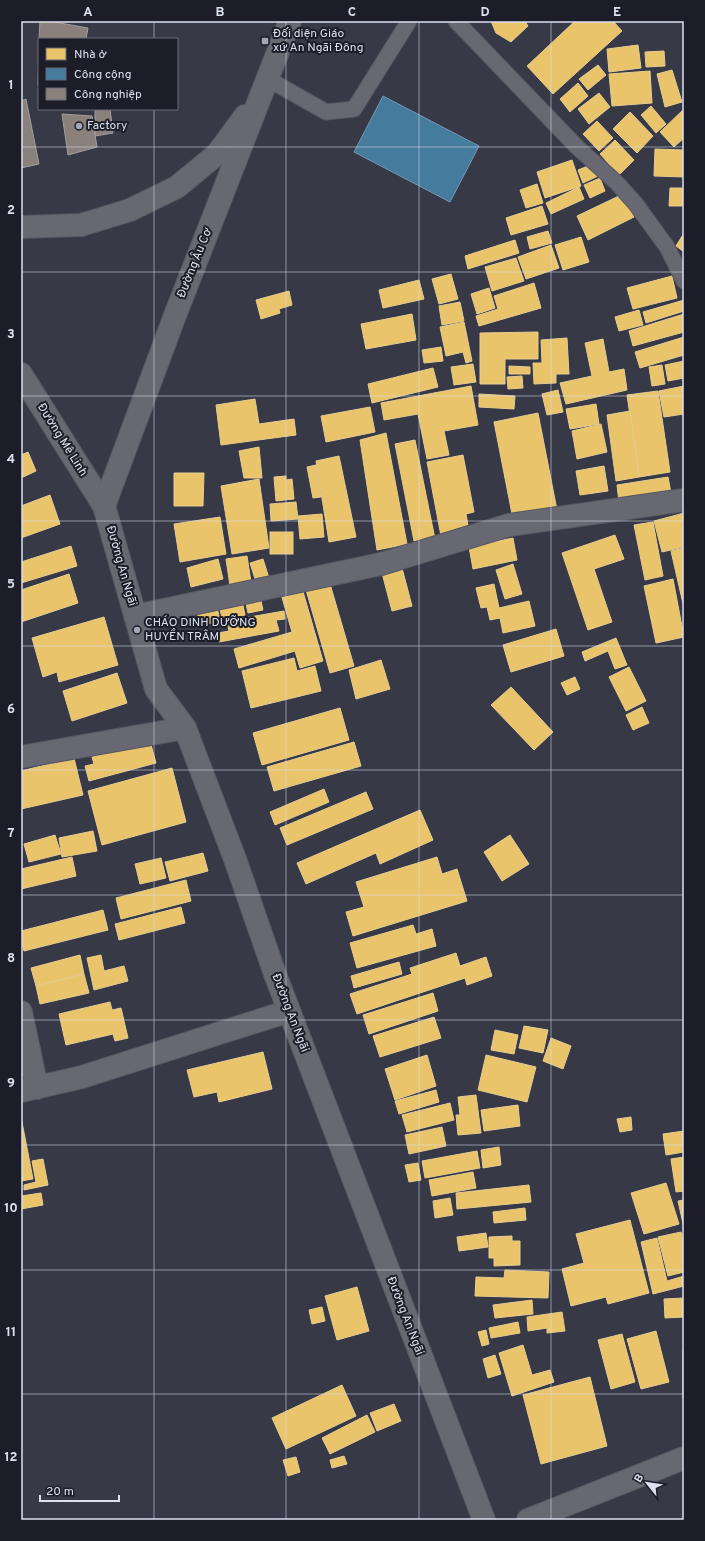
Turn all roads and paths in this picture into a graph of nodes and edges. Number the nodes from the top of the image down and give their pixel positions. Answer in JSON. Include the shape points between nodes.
{"nodes":[{"id":1,"x":290,"y":21,"type":"edge"},
{"id":2,"x":409,"y":21,"type":"edge"},
{"id":3,"x":456,"y":21,"type":"edge"},
{"id":4,"x":265,"y":86,"type":"junction"},
{"id":5,"x":21,"y":227,"type":"edge"},
{"id":6,"x":684,"y":281,"type":"edge"},
{"id":7,"x":21,"y":374,"type":"edge"},
{"id":8,"x":684,"y":500,"type":"edge"},
{"id":9,"x":104,"y":506,"type":"junction"},
{"id":10,"x":135,"y":616,"type":"junction"},
{"id":11,"x":185,"y":728,"type":"junction"},
{"id":12,"x":22,"y":753,"type":"edge"},
{"id":13,"x":289,"y":1011,"type":"junction"},
{"id":14,"x":21,"y":1012,"type":"edge"},
{"id":15,"x":29,"y":1089,"type":"edge"},
{"id":16,"x":684,"y":1458,"type":"edge"},
{"id":17,"x":484,"y":1520,"type":"edge"},
{"id":18,"x":528,"y":1520,"type":"edge"}],
"edges":[{"from":1,"to":4,"type":"main road","name":"Đường Âu Cơ"},
{"from":2,"to":4,"type":"lane","via":[[354,109],[326,112]]},
{"from":3,"to":6,"type":"lane","via":[[577,147],[635,203],[667,247]]},
{"from":4,"to":5,"type":"main road","via":[[217,154],[177,187],[130,210],[81,225]]},
{"from":4,"to":9,"type":"main road","name":"Đường Âu Cơ"},
{"from":7,"to":9,"type":"main road","name":"Đường Mê Linh"},
{"from":8,"to":10,"type":"main road","via":[[509,525],[381,564]]},
{"from":9,"to":10,"type":"main road","name":"Đường An Ngãi"},
{"from":10,"to":11,"type":"main road","name":"Đường An Ngãi","via":[[156,689]]},
{"from":11,"to":12,"type":"main road"},
{"from":11,"to":13,"type":"main road","name":"Đường An Ngãi"},
{"from":13,"to":15,"type":"main road","via":[[82,1077]]},
{"from":13,"to":17,"type":"main road","name":"Đường An Ngãi"},
{"from":14,"to":15,"type":"main road"},
{"from":16,"to":18,"type":"main road"}]}
